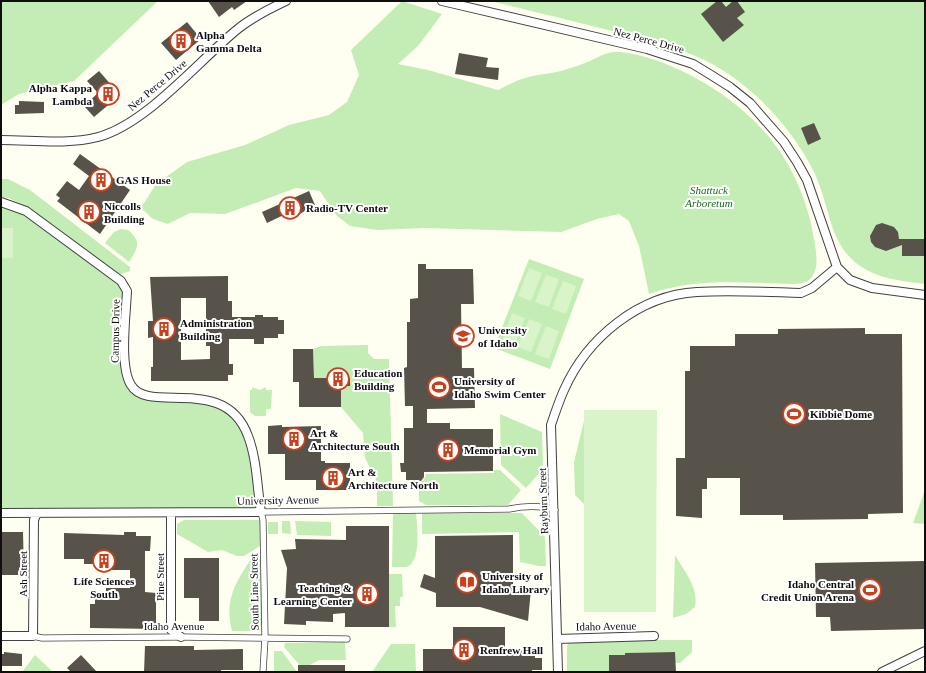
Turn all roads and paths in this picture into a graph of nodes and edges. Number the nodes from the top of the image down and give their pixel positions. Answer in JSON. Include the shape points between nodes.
{"nodes":[{"id":1,"x":286,"y":1,"type":"edge"},
{"id":2,"x":442,"y":1,"type":"edge"},
{"id":3,"x":1,"y":140,"type":"edge"},
{"id":4,"x":1,"y":202,"type":"edge"},
{"id":5,"x":837,"y":267,"type":"junction"},
{"id":6,"x":925,"y":295,"type":"edge"},
{"id":7,"x":554,"y":510,"type":"junction"},
{"id":8,"x":261,"y":512,"type":"junction"},
{"id":9,"x":1,"y":513,"type":"edge"},
{"id":10,"x":37,"y":513,"type":"junction"},
{"id":11,"x":171,"y":513,"type":"junction"},
{"id":12,"x":1,"y":636,"type":"edge"},
{"id":13,"x":33,"y":636,"type":"junction"},
{"id":14,"x":654,"y":636,"type":"dead end"},
{"id":15,"x":181,"y":637,"type":"junction"},
{"id":16,"x":265,"y":638,"type":"junction"},
{"id":17,"x":347,"y":639,"type":"dead end"},
{"id":18,"x":557,"y":639,"type":"junction"},
{"id":19,"x":925,"y":651,"type":"edge"},
{"id":20,"x":263,"y":672,"type":"edge"},
{"id":21,"x":558,"y":672,"type":"edge"},
{"id":22,"x":882,"y":672,"type":"edge"}],
"edges":[{"from":1,"to":3,"type":"street","name":"Nez Perce Drive","via":[[239,28],[147,111],[119,129],[98,137],[74,140]]},
{"from":2,"to":5,"type":"street","name":"Nez Perce Drive","via":[[667,54],[693,64],[730,87],[767,122],[798,162],[807,180]]},
{"from":4,"to":8,"type":"street","name":"Campus Drive","via":[[31,214],[121,281],[127,291],[125,365],[127,378],[132,387],[154,397],[202,398],[221,405],[239,420],[248,436],[254,460]]},
{"from":5,"to":6,"type":"street","via":[[850,280],[872,288]]},
{"from":5,"to":7,"type":"street","name":"Rayburn Street","via":[[805,292],[681,294],[651,302],[611,328],[581,360],[564,390],[551,425]]},
{"from":7,"to":8,"type":"street","name":"University Avenue","via":[[546,507],[522,507]]},
{"from":7,"to":18,"type":"street","name":"Rayburn Street"},
{"from":8,"to":11,"type":"street","name":"University Avenue"},
{"from":8,"to":16,"type":"street","name":"South Line Street"},
{"from":9,"to":10,"type":"street","name":"University Avenue"},
{"from":10,"to":11,"type":"street","name":"University Avenue"},
{"from":10,"to":13,"type":"street","name":"Ash Street","via":[[34,520]]},
{"from":11,"to":15,"type":"street","name":"Pine Street","via":[[171,630]]},
{"from":12,"to":13,"type":"street","name":"Idaho Avenue"},
{"from":13,"to":15,"type":"street","name":"Idaho Avenue"},
{"from":14,"to":18,"type":"street","name":"Idaho Avenue"},
{"from":15,"to":16,"type":"street","name":"Idaho Avenue"},
{"from":16,"to":17,"type":"street","name":"Idaho Avenue"},
{"from":16,"to":20,"type":"street","name":"South Line Street"},
{"from":18,"to":21,"type":"street","name":"Rayburn Street"},
{"from":19,"to":22,"type":"street"}]}
